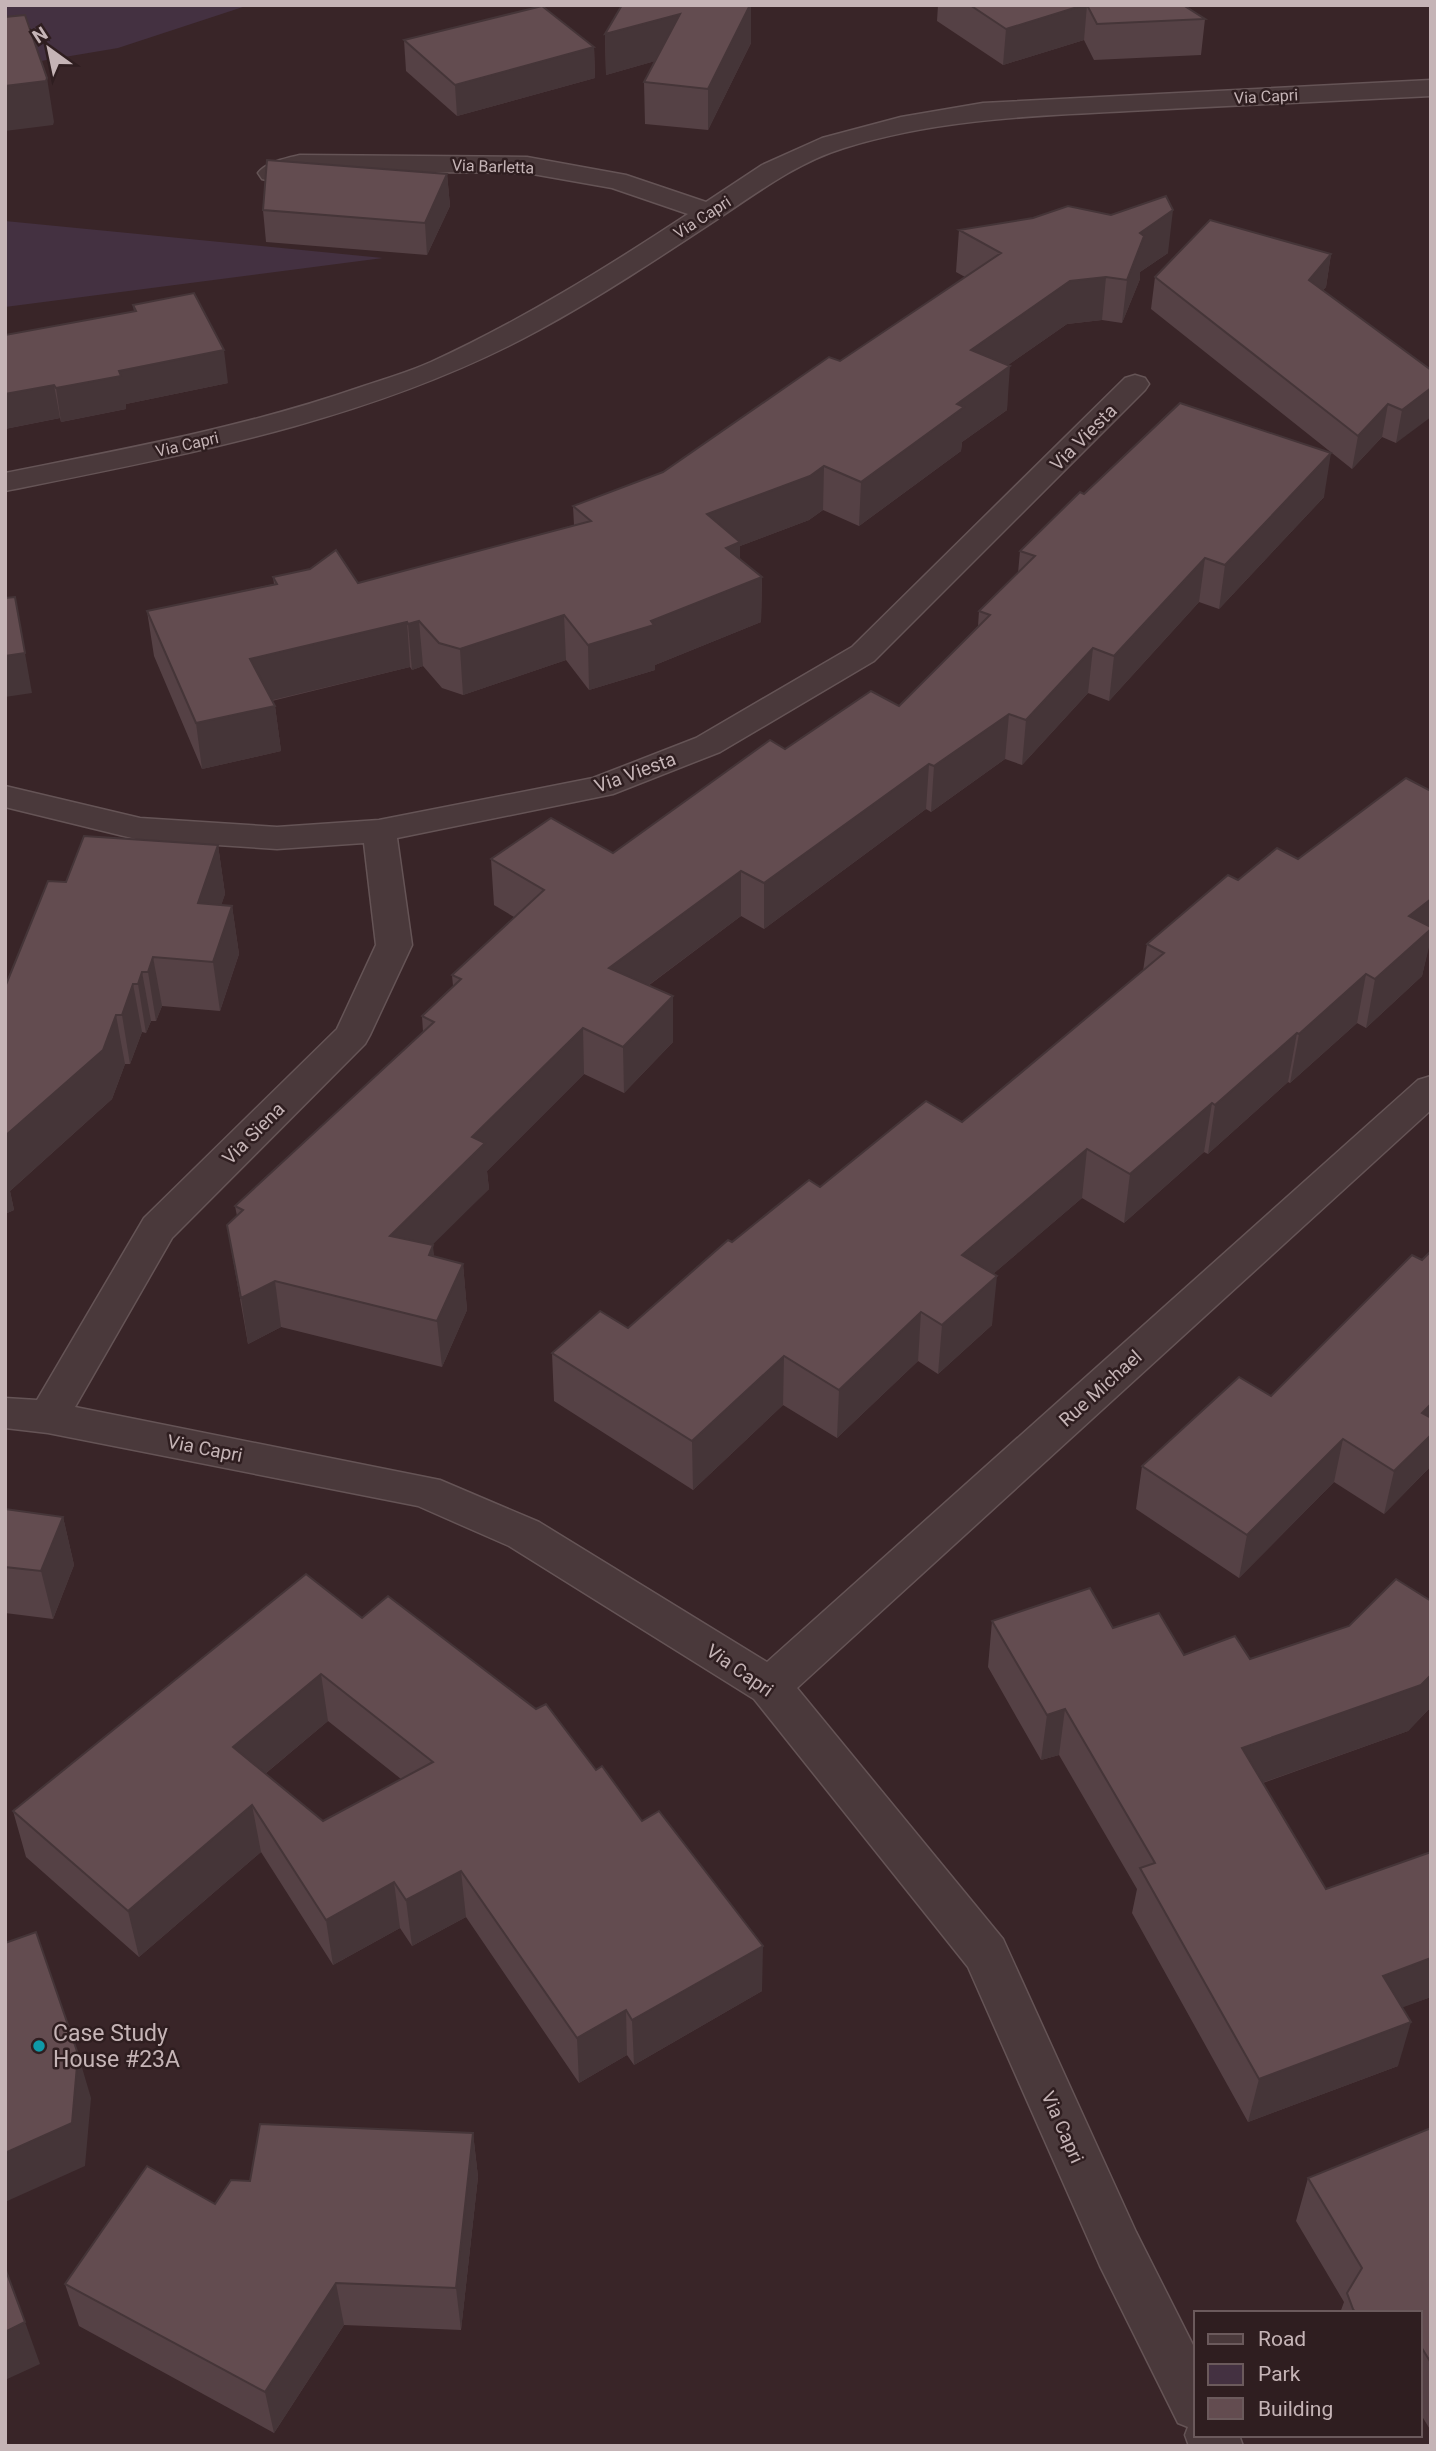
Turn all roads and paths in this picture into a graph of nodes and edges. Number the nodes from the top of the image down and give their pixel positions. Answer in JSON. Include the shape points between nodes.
{"nodes":[{"id":1,"x":1431,"y":88,"type":"edge"},
{"id":2,"x":271,"y":173,"type":"edge"},
{"id":3,"x":710,"y":212,"type":"junction"},
{"id":4,"x":1135,"y":384,"type":"dead end"},
{"id":5,"x":5,"y":482,"type":"edge"},
{"id":6,"x":5,"y":796,"type":"edge"},
{"id":7,"x":379,"y":831,"type":"junction"},
{"id":8,"x":1431,"y":1089,"type":"edge"},
{"id":9,"x":5,"y":1413,"type":"edge"},
{"id":10,"x":48,"y":1418,"type":"junction"},
{"id":11,"x":770,"y":1686,"type":"junction"},
{"id":12,"x":1194,"y":2401,"type":"edge"}],
"edges":[{"from":1,"to":3,"type":"street","name":"Via Capri","via":[[1058,105],[983,111],[901,125],[831,143],[771,172]]},
{"from":2,"to":3,"type":"street","name":"Via Barletta","via":[[300,163],[527,165],[617,181]]},
{"from":3,"to":5,"type":"street","name":"Via Capri","via":[[529,324],[439,369],[314,413]]},
{"from":4,"to":7,"type":"street","name":"Via Viesta","via":[[863,654],[708,745],[601,787]]},
{"from":6,"to":7,"type":"street","name":"Via Viesta","via":[[140,829],[277,838]]},
{"from":7,"to":10,"type":"street","name":"Via Siena","via":[[394,944],[352,1035],[158,1228]]},
{"from":8,"to":11,"type":"street","name":"Rue Michael"},
{"from":9,"to":10,"type":"street","name":"Via Capri"},
{"from":10,"to":11,"type":"street","name":"Via Capri","via":[[425,1491],[524,1534]]},
{"from":11,"to":12,"type":"street","name":"Via Capri","via":[[986,1954],[1118,2249]]}]}
